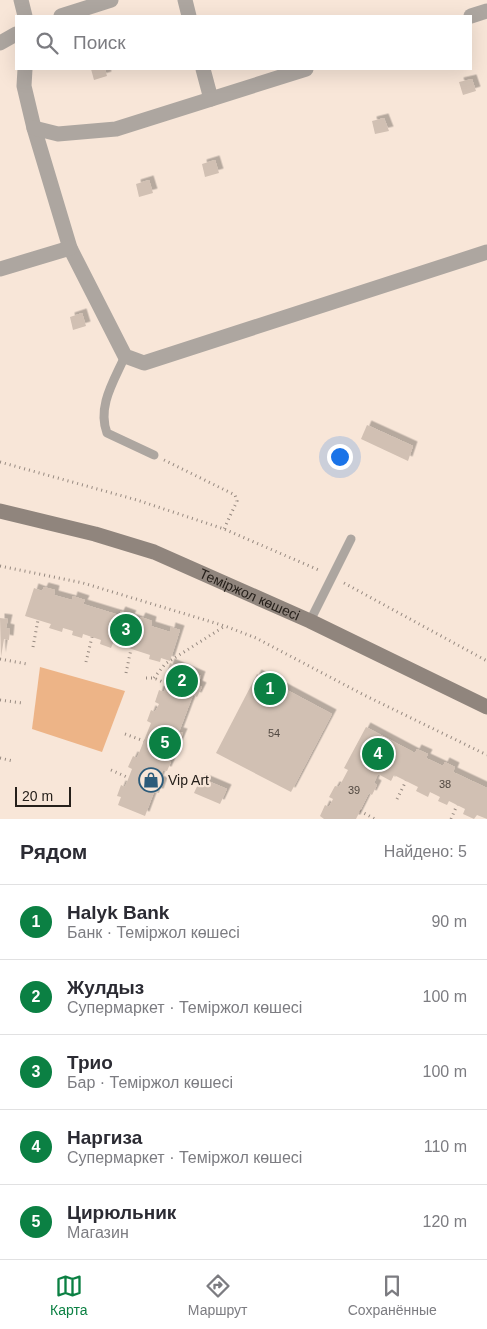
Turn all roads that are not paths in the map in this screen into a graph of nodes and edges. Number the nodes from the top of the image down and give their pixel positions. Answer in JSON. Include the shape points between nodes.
{"nodes":[{"id":1,"x":21,"y":0,"type":"edge"},
{"id":2,"x":111,"y":0,"type":"edge"},
{"id":3,"x":185,"y":0,"type":"edge"},
{"id":4,"x":487,"y":11,"type":"edge"},
{"id":5,"x":25,"y":15,"type":"edge"},
{"id":6,"x":64,"y":15,"type":"edge"},
{"id":7,"x":189,"y":15,"type":"edge"},
{"id":8,"x":472,"y":16,"type":"edge"},
{"id":9,"x":15,"y":35,"type":"edge"},
{"id":10,"x":0,"y":43,"type":"edge"},
{"id":11,"x":25,"y":70,"type":"edge"},
{"id":12,"x":203,"y":70,"type":"edge"},
{"id":13,"x":303,"y":70,"type":"edge"},
{"id":14,"x":210,"y":99,"type":"junction"},
{"id":15,"x":34,"y":128,"type":"junction"},
{"id":16,"x":70,"y":248,"type":"junction"},
{"id":17,"x":487,"y":252,"type":"edge"},
{"id":18,"x":0,"y":269,"type":"edge"},
{"id":19,"x":125,"y":356,"type":"junction"},
{"id":20,"x":154,"y":455,"type":"road end"},
{"id":21,"x":0,"y":511,"type":"edge"},
{"id":22,"x":352,"y":539,"type":"dead end"},
{"id":23,"x":310,"y":620,"type":"junction"},
{"id":24,"x":487,"y":707,"type":"edge"}],
"edges":[{"from":1,"to":5,"type":"street"},
{"from":2,"to":6,"type":"street"},
{"from":3,"to":7,"type":"street"},
{"from":4,"to":8,"type":"street"},
{"from":9,"to":10,"type":"street"},
{"from":11,"to":15,"type":"street","via":[[24,86]]},
{"from":12,"to":14,"type":"street"},
{"from":13,"to":14,"type":"street"},
{"from":14,"to":15,"type":"street","via":[[116,129],[58,134]]},
{"from":15,"to":16,"type":"street"},
{"from":16,"to":18,"type":"street"},
{"from":16,"to":19,"type":"street"},
{"from":17,"to":19,"type":"street","via":[[144,362]]},
{"from":19,"to":20,"type":"lane","via":[[103,407],[102,420],[107,433]]},
{"from":21,"to":23,"type":"street","name":"Теміржол көшесі","via":[[154,552]]},
{"from":22,"to":23,"type":"lane"},
{"from":23,"to":24,"type":"street","name":"Теміржол көшесі"}]}
